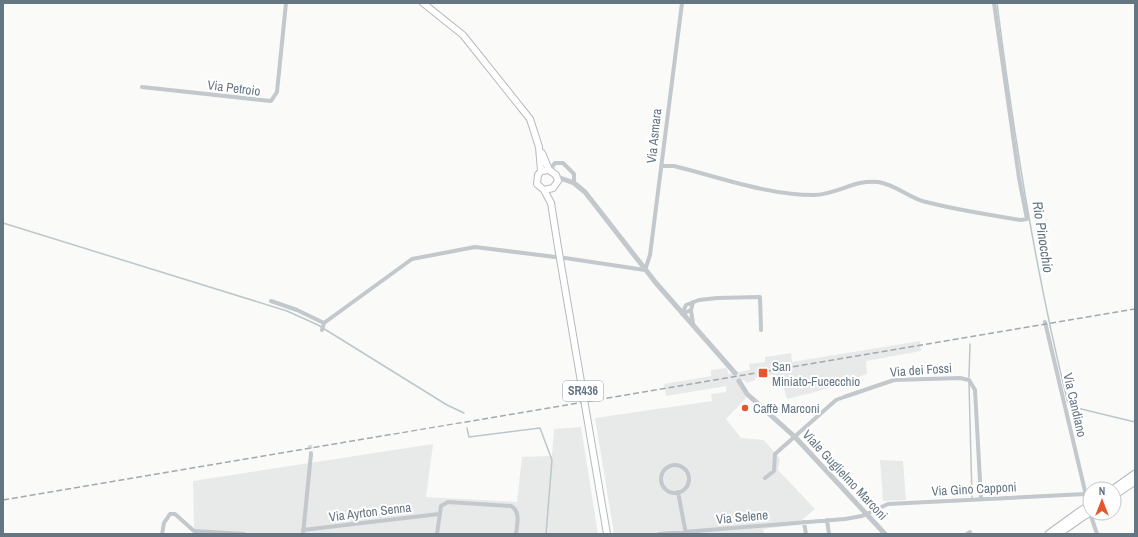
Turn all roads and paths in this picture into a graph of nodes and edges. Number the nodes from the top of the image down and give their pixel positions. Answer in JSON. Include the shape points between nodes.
{"nodes":[{"id":1,"x":286,"y":3,"type":"edge"},
{"id":2,"x":423,"y":3,"type":"edge"},
{"id":3,"x":682,"y":3,"type":"edge"},
{"id":4,"x":994,"y":3,"type":"edge"},
{"id":5,"x":142,"y":87,"type":"dead end"},
{"id":6,"x":539,"y":147,"type":"junction"},
{"id":7,"x":661,"y":166,"type":"junction"},
{"id":8,"x":541,"y":171,"type":"junction"},
{"id":9,"x":553,"y":172,"type":"junction"},
{"id":10,"x":573,"y":183,"type":"junction"},
{"id":11,"x":554,"y":187,"type":"junction"},
{"id":12,"x":544,"y":190,"type":"junction"},
{"id":13,"x":552,"y":211,"type":"junction"},
{"id":14,"x":555,"y":257,"type":"dead end"},
{"id":15,"x":565,"y":258,"type":"dead end"},
{"id":16,"x":645,"y":270,"type":"junction"},
{"id":17,"x":271,"y":301,"type":"dead end"},
{"id":18,"x":693,"y":302,"type":"junction"},
{"id":19,"x":686,"y":304,"type":"junction"},
{"id":20,"x":677,"y":308,"type":"junction"},
{"id":21,"x":691,"y":310,"type":"junction"},
{"id":22,"x":682,"y":314,"type":"junction"},
{"id":23,"x":1045,"y":322,"type":"dead end"},
{"id":24,"x":694,"y":326,"type":"junction"},
{"id":25,"x":761,"y":330,"type":"dead end"},
{"id":26,"x":735,"y":373,"type":"dead end"},
{"id":27,"x":739,"y":381,"type":"dead end"},
{"id":28,"x":795,"y":437,"type":"junction"},
{"id":29,"x":311,"y":454,"type":"tunnel mouth"},
{"id":30,"x":1135,"y":474,"type":"edge"},
{"id":31,"x":765,"y":478,"type":"dead end"},
{"id":32,"x":1082,"y":481,"type":"edge"},
{"id":33,"x":1135,"y":481,"type":"edge"},
{"id":34,"x":1122,"y":483,"type":"edge"},
{"id":35,"x":1122,"y":490,"type":"edge"},
{"id":36,"x":678,"y":492,"type":"junction"},
{"id":37,"x":1082,"y":494,"type":"edge"},
{"id":38,"x":981,"y":499,"type":"junction"},
{"id":39,"x":1082,"y":512,"type":"edge"},
{"id":40,"x":439,"y":514,"type":"junction"},
{"id":41,"x":867,"y":514,"type":"junction"},
{"id":42,"x":1080,"y":515,"type":"junction"},
{"id":43,"x":827,"y":520,"type":"junction"},
{"id":44,"x":1093,"y":521,"type":"edge"},
{"id":45,"x":804,"y":522,"type":"junction"},
{"id":46,"x":303,"y":532,"type":"edge"},
{"id":47,"x":192,"y":533,"type":"edge"},
{"id":48,"x":686,"y":533,"type":"edge"},
{"id":49,"x":162,"y":534,"type":"edge"},
{"id":50,"x":244,"y":534,"type":"edge"},
{"id":51,"x":437,"y":534,"type":"edge"},
{"id":52,"x":516,"y":534,"type":"edge"},
{"id":53,"x":607,"y":534,"type":"edge"},
{"id":54,"x":659,"y":534,"type":"edge"},
{"id":55,"x":806,"y":534,"type":"edge"},
{"id":56,"x":829,"y":534,"type":"edge"},
{"id":57,"x":885,"y":534,"type":"edge"},
{"id":58,"x":1049,"y":534,"type":"edge"},
{"id":59,"x":1058,"y":534,"type":"edge"},
{"id":60,"x":1097,"y":534,"type":"edge"}],
"edges":[{"from":1,"to":5,"type":"street","name":"Via Petroio","via":[[277,92],[271,101]]},
{"from":2,"to":6,"type":"main road","number":"SR436","via":[[456,28],[479,54],[530,119]]},
{"from":3,"to":7,"type":"street","name":"Via Asmara"},
{"from":4,"to":7,"type":"street","via":[[1027,219],[925,202],[896,187],[876,182],[850,186],[830,194],[811,195],[764,188],[674,166]]},
{"from":6,"to":8,"type":"main road","number":"SR436"},
{"from":6,"to":9,"type":"main road","number":"SR436"},
{"from":7,"to":16,"type":"street","name":"Via Asmara","via":[[650,255]]},
{"from":8,"to":9,"type":"main road"},
{"from":8,"to":12,"type":"main road","number":"SR436","via":[[537,181]]},
{"from":9,"to":10,"type":"street"},
{"from":9,"to":10,"type":"street","via":[[552,167],[555,164],[563,163],[574,174]]},
{"from":9,"to":11,"type":"main road","number":"SR436","via":[[558,181]]},
{"from":10,"to":11,"type":"street","via":[[560,183]]},
{"from":10,"to":16,"type":"street","via":[[585,192]]},
{"from":11,"to":12,"type":"main road"},
{"from":11,"to":13,"type":"main road","number":"SR436"},
{"from":12,"to":13,"type":"main road","number":"SR436"},
{"from":13,"to":53,"type":"main road","number":"SR436","bridge":true},
{"from":14,"to":17,"type":"street","via":[[475,247],[412,258],[323,326],[297,310]]},
{"from":15,"to":16,"type":"street"},
{"from":16,"to":20,"type":"street"},
{"from":18,"to":19,"type":"street"},
{"from":18,"to":21,"type":"street"},
{"from":18,"to":25,"type":"street","via":[[717,298],[760,297]]},
{"from":19,"to":20,"type":"street"},
{"from":19,"to":22,"type":"street"},
{"from":20,"to":22,"type":"street"},
{"from":21,"to":22,"type":"street"},
{"from":21,"to":24,"type":"street"},
{"from":22,"to":24,"type":"street"},
{"from":23,"to":32,"type":"street","name":"Via Candiano"},
{"from":24,"to":26,"type":"street"},
{"from":27,"to":28,"type":"street","name":"Viale Guglielmo Marconi","via":[[747,394]]},
{"from":28,"to":31,"type":"street","name":"Via dei Fossi","via":[[775,454],[774,471]]},
{"from":28,"to":38,"type":"street","name":"Via dei Fossi","via":[[836,400],[887,382],[960,378],[972,382],[975,390]]},
{"from":28,"to":41,"type":"street","name":"Viale Guglielmo Marconi"},
{"from":29,"to":46,"type":"street"},
{"from":30,"to":34,"type":"highway"},
{"from":33,"to":35,"type":"highway"},
{"from":36,"to":36,"type":"street","via":[[686,487],[689,478],[682,467],[673,465],[663,473],[662,481],[666,489]]},
{"from":36,"to":48,"type":"street"},
{"from":37,"to":38,"type":"street","name":"Via Gino Capponi"},
{"from":38,"to":41,"type":"street","name":"Via Gino Capponi","via":[[888,504]]},
{"from":39,"to":42,"type":"highway","bridge":true},
{"from":40,"to":46,"type":"street","name":"Via Ayrton Senna"},
{"from":40,"to":51,"type":"street"},
{"from":40,"to":52,"type":"street","via":[[441,506],[448,502],[511,506],[516,509],[517,514]]},
{"from":41,"to":43,"type":"street","name":"Via Selene"},
{"from":41,"to":57,"type":"street","name":"Viale Guglielmo Marconi"},
{"from":42,"to":58,"type":"highway"},
{"from":42,"to":59,"type":"highway"},
{"from":43,"to":45,"type":"street","name":"Via Selene"},
{"from":43,"to":56,"type":"street"},
{"from":44,"to":60,"type":"street"},
{"from":45,"to":48,"type":"street","name":"Via Selene"},
{"from":45,"to":55,"type":"street"},
{"from":47,"to":49,"type":"street","via":[[175,514],[170,514],[164,523]]},
{"from":47,"to":50,"type":"street"},
{"from":48,"to":54,"type":"street","name":"Via Selene"}]}
